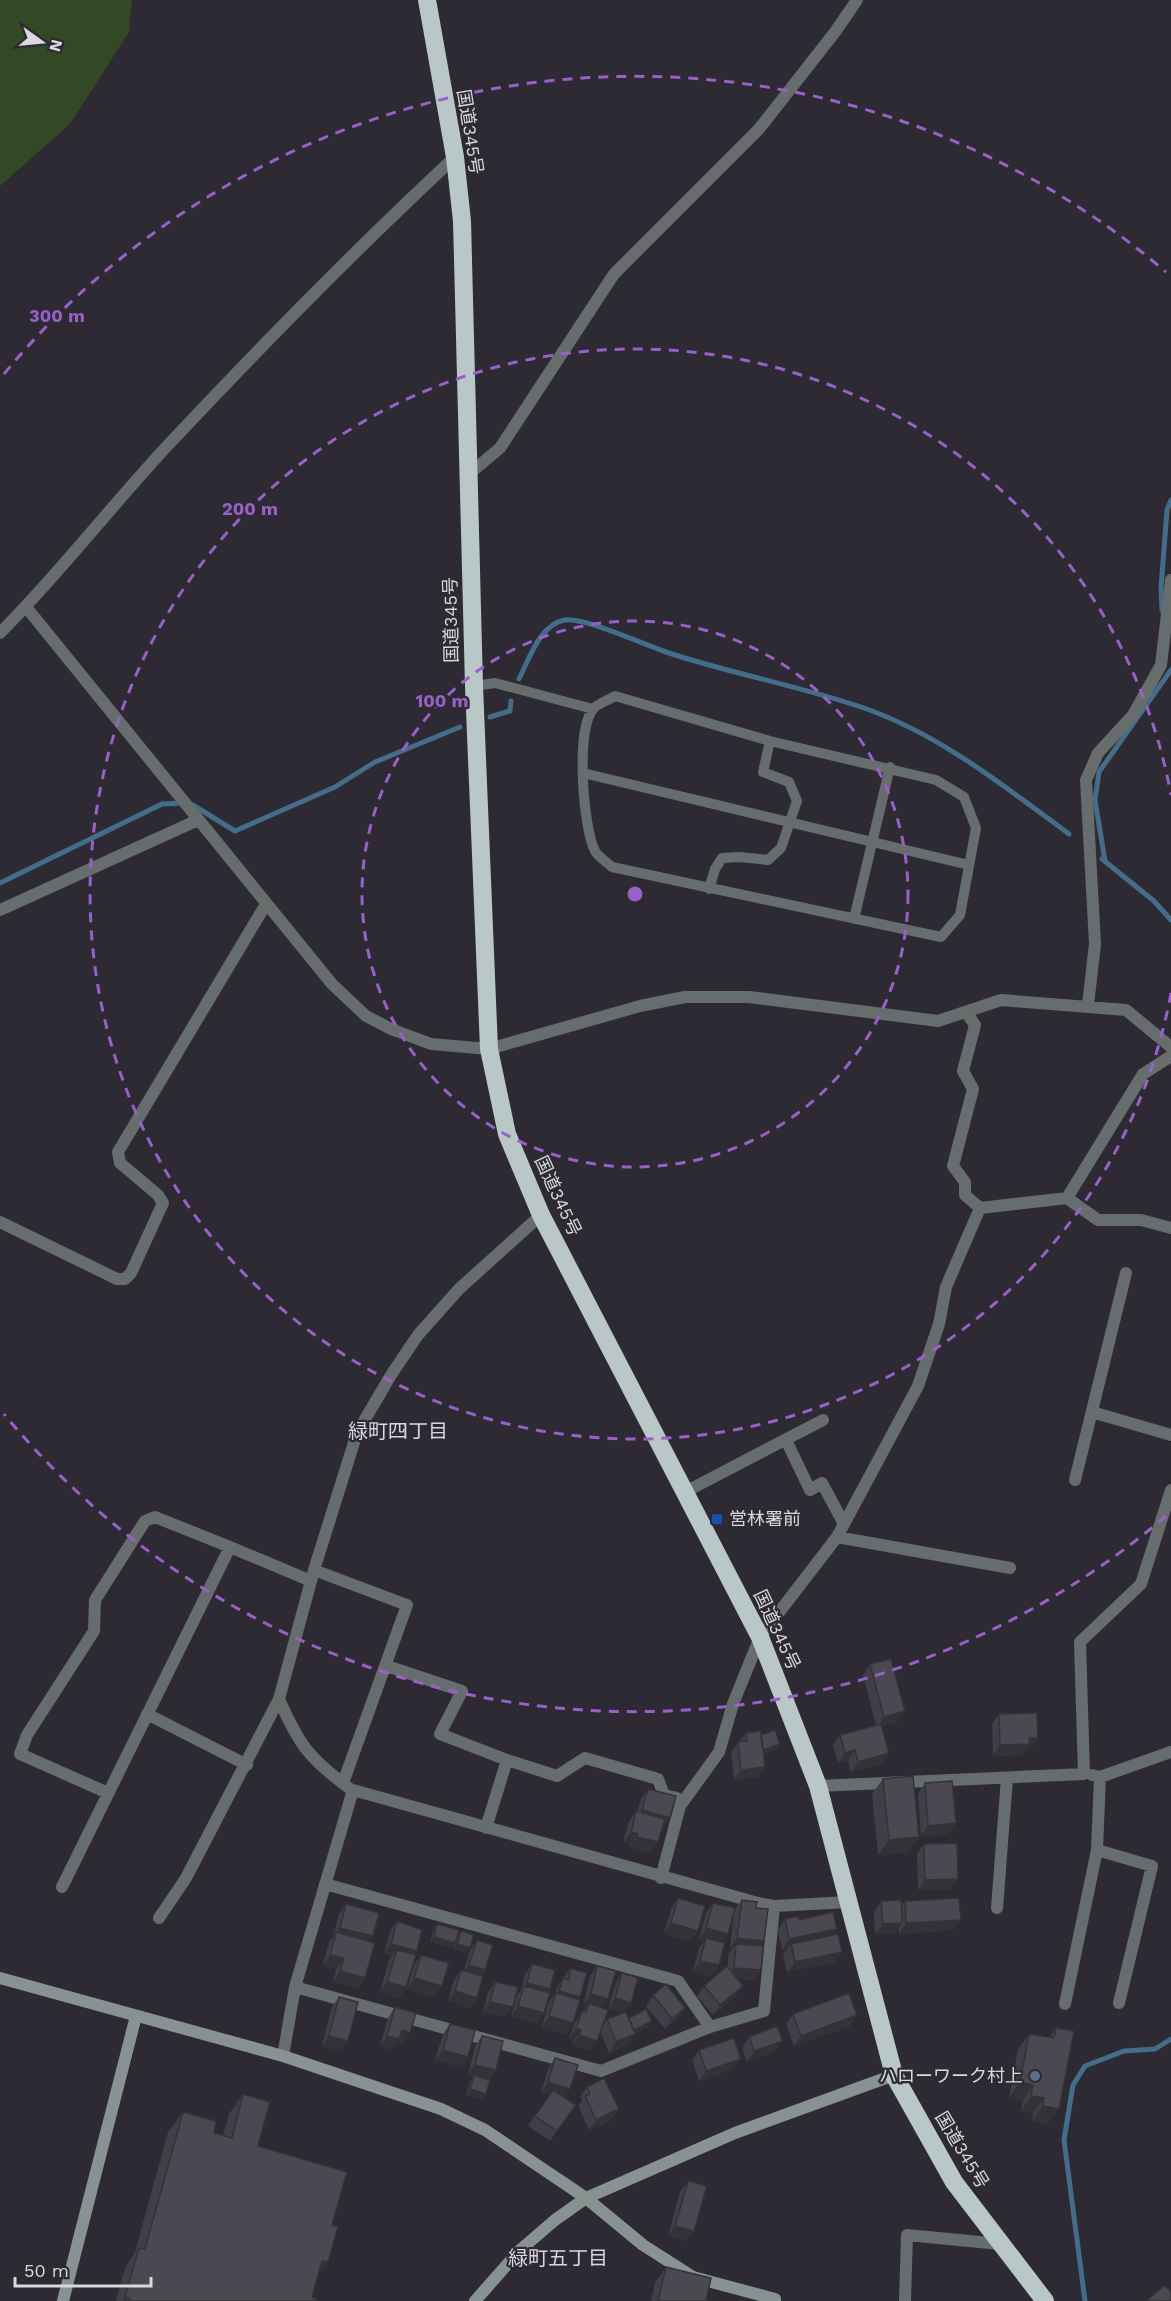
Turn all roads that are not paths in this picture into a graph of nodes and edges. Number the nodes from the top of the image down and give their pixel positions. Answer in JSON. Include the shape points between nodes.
{"nodes":[{"id":1,"x":427,"y":0,"type":"edge"},
{"id":2,"x":857,"y":0,"type":"edge"},
{"id":3,"x":454,"y":158,"type":"junction"},
{"id":4,"x":469,"y":474,"type":"junction"},
{"id":5,"x":1171,"y":580,"type":"edge"},
{"id":6,"x":26,"y":608,"type":"junction"},
{"id":7,"x":0,"y":633,"type":"edge"},
{"id":8,"x":474,"y":686,"type":"junction"},
{"id":9,"x":593,"y":709,"type":"junction"},
{"id":10,"x":770,"y":741,"type":"junction"},
{"id":11,"x":890,"y":767,"type":"junction"},
{"id":12,"x":583,"y":773,"type":"junction"},
{"id":13,"x":198,"y":820,"type":"junction"},
{"id":14,"x":790,"y":821,"type":"junction"},
{"id":15,"x":874,"y":841,"type":"junction"},
{"id":16,"x":969,"y":865,"type":"junction"},
{"id":17,"x":709,"y":889,"type":"junction"},
{"id":18,"x":266,"y":904,"type":"junction"},
{"id":19,"x":0,"y":910,"type":"edge"},
{"id":20,"x":854,"y":919,"type":"junction"},
{"id":21,"x":1088,"y":1005,"type":"junction"},
{"id":22,"x":966,"y":1012,"type":"junction"},
{"id":23,"x":1171,"y":1047,"type":"edge"},
{"id":24,"x":489,"y":1049,"type":"junction"},
{"id":25,"x":1171,"y":1056,"type":"edge"},
{"id":26,"x":1067,"y":1198,"type":"junction"},
{"id":27,"x":980,"y":1208,"type":"junction"},
{"id":28,"x":541,"y":1215,"type":"junction"},
{"id":29,"x":0,"y":1222,"type":"edge"},
{"id":30,"x":1171,"y":1227,"type":"edge"},
{"id":31,"x":1126,"y":1273,"type":"dead end"},
{"id":32,"x":1092,"y":1412,"type":"junction"},
{"id":33,"x":824,"y":1420,"type":"dead end"},
{"id":34,"x":1171,"y":1435,"type":"edge"},
{"id":35,"x":786,"y":1440,"type":"junction"},
{"id":36,"x":1075,"y":1480,"type":"dead end"},
{"id":37,"x":1171,"y":1490,"type":"edge"},
{"id":38,"x":685,"y":1492,"type":"junction"},
{"id":39,"x":844,"y":1524,"type":"junction"},
{"id":40,"x":837,"y":1537,"type":"junction"},
{"id":41,"x":230,"y":1547,"type":"junction"},
{"id":42,"x":1010,"y":1569,"type":"dead end"},
{"id":43,"x":313,"y":1575,"type":"junction"},
{"id":44,"x":760,"y":1637,"type":"junction"},
{"id":45,"x":387,"y":1666,"type":"junction"},
{"id":46,"x":279,"y":1699,"type":"junction"},
{"id":47,"x":147,"y":1714,"type":"junction"},
{"id":48,"x":1171,"y":1752,"type":"edge"},
{"id":49,"x":507,"y":1760,"type":"junction"},
{"id":50,"x":247,"y":1765,"type":"junction"},
{"id":51,"x":1084,"y":1774,"type":"junction"},
{"id":52,"x":1100,"y":1777,"type":"junction"},
{"id":53,"x":1007,"y":1778,"type":"junction"},
{"id":54,"x":818,"y":1786,"type":"junction"},
{"id":55,"x":348,"y":1787,"type":"junction"},
{"id":56,"x":108,"y":1793,"type":"junction"},
{"id":57,"x":684,"y":1800,"type":"junction"},
{"id":58,"x":486,"y":1828,"type":"junction"},
{"id":59,"x":1097,"y":1850,"type":"junction"},
{"id":60,"x":661,"y":1878,"type":"junction"},
{"id":61,"x":325,"y":1884,"type":"junction"},
{"id":62,"x":62,"y":1887,"type":"dead end"},
{"id":63,"x":849,"y":1902,"type":"junction"},
{"id":64,"x":774,"y":1906,"type":"junction"},
{"id":65,"x":997,"y":1908,"type":"dead end"},
{"id":66,"x":159,"y":1917,"type":"dead end"},
{"id":67,"x":0,"y":1978,"type":"edge"},
{"id":68,"x":295,"y":1987,"type":"junction"},
{"id":69,"x":1119,"y":2002,"type":"dead end"},
{"id":70,"x":1065,"y":2004,"type":"dead end"},
{"id":71,"x":136,"y":2016,"type":"junction"},
{"id":72,"x":710,"y":2027,"type":"junction"},
{"id":73,"x":283,"y":2056,"type":"junction"},
{"id":74,"x":894,"y":2075,"type":"junction"},
{"id":75,"x":586,"y":2198,"type":"junction"},
{"id":76,"x":1000,"y":2244,"type":"junction"},
{"id":77,"x":63,"y":2301,"type":"edge"},
{"id":78,"x":475,"y":2301,"type":"edge"},
{"id":79,"x":775,"y":2301,"type":"edge"},
{"id":80,"x":904,"y":2301,"type":"edge"},
{"id":81,"x":1045,"y":2301,"type":"edge"}],
"edges":[{"from":1,"to":3,"type":"highway","name":"国道345号"},
{"from":2,"to":4,"type":"street","via":[[759,129],[614,274],[500,448]]},
{"from":3,"to":4,"type":"highway","name":"国道345号","via":[[462,221]]},
{"from":3,"to":6,"type":"street","via":[[170,443]]},
{"from":4,"to":8,"type":"highway","name":"国道345号"},
{"from":5,"to":21,"type":"street","via":[[1161,665],[1133,715],[1098,753],[1086,780],[1095,944]]},
{"from":6,"to":7,"type":"street"},
{"from":6,"to":13,"type":"street"},
{"from":8,"to":9,"type":"lane","via":[[495,683]]},
{"from":8,"to":24,"type":"highway","name":"国道345号"},
{"from":9,"to":10,"type":"lane","via":[[615,696]]},
{"from":9,"to":12,"type":"lane","via":[[585,731]]},
{"from":10,"to":11,"type":"lane"},
{"from":10,"to":14,"type":"lane","via":[[763,772],[789,782],[797,801]]},
{"from":11,"to":15,"type":"lane"},
{"from":11,"to":16,"type":"lane","via":[[936,780],[964,797],[976,828]]},
{"from":12,"to":14,"type":"lane"},
{"from":12,"to":17,"type":"lane","via":[[595,852],[612,867]]},
{"from":13,"to":18,"type":"street"},
{"from":13,"to":19,"type":"street"},
{"from":14,"to":15,"type":"lane"},
{"from":14,"to":17,"type":"lane","via":[[781,848],[768,860],[722,858]]},
{"from":15,"to":16,"type":"lane"},
{"from":15,"to":20,"type":"lane"},
{"from":16,"to":20,"type":"lane","via":[[960,915],[942,937]]},
{"from":17,"to":20,"type":"lane"},
{"from":18,"to":24,"type":"street","via":[[332,984],[366,1016],[431,1044]]},
{"from":18,"to":29,"type":"street","via":[[118,1152],[120,1163],[163,1203],[131,1273],[117,1279]]},
{"from":21,"to":22,"type":"street","via":[[1001,1000]]},
{"from":21,"to":23,"type":"street","via":[[1126,1010]]},
{"from":22,"to":24,"type":"street","via":[[938,1021],[749,997],[685,997]]},
{"from":22,"to":27,"type":"street","via":[[975,1025],[963,1071],[973,1089],[953,1166],[965,1182],[965,1195]]},
{"from":24,"to":28,"type":"highway","name":"国道345号","via":[[507,1134]]},
{"from":25,"to":26,"type":"street","via":[[1143,1074]]},
{"from":26,"to":27,"type":"street"},
{"from":26,"to":30,"type":"street","via":[[1098,1220],[1140,1220]]},
{"from":27,"to":39,"type":"street","via":[[946,1287],[939,1324],[918,1386]]},
{"from":28,"to":38,"type":"highway","name":"国道345号"},
{"from":28,"to":43,"type":"street","via":[[459,1289],[418,1335],[391,1375],[357,1434]]},
{"from":31,"to":32,"type":"street"},
{"from":32,"to":34,"type":"street"},
{"from":32,"to":36,"type":"street"},
{"from":33,"to":35,"type":"street"},
{"from":35,"to":38,"type":"street"},
{"from":35,"to":39,"type":"street","via":[[810,1490],[822,1483]]},
{"from":37,"to":51,"type":"street","via":[[1141,1584],[1080,1642]]},
{"from":38,"to":44,"type":"highway","name":"国道345号"},
{"from":39,"to":40,"type":"street"},
{"from":40,"to":42,"type":"street"},
{"from":40,"to":44,"type":"street"},
{"from":41,"to":43,"type":"street"},
{"from":41,"to":47,"type":"street"},
{"from":41,"to":56,"type":"street","via":[[154,1517],[145,1521],[95,1600],[94,1631],[27,1735],[20,1754]]},
{"from":43,"to":45,"type":"street","via":[[407,1605]]},
{"from":43,"to":46,"type":"street"},
{"from":44,"to":54,"type":"highway","name":"国道345号"},
{"from":44,"to":57,"type":"street","via":[[719,1752]]},
{"from":45,"to":49,"type":"street","via":[[462,1691],[440,1734]]},
{"from":45,"to":55,"type":"street"},
{"from":46,"to":50,"type":"street"},
{"from":46,"to":55,"type":"street","via":[[295,1735],[318,1766]]},
{"from":47,"to":50,"type":"street"},
{"from":47,"to":56,"type":"street"},
{"from":48,"to":52,"type":"street"},
{"from":49,"to":57,"type":"street","via":[[557,1776],[585,1758],[658,1779],[664,1794]]},
{"from":49,"to":58,"type":"street"},
{"from":50,"to":66,"type":"street","via":[[186,1878]]},
{"from":51,"to":52,"type":"street"},
{"from":51,"to":53,"type":"street"},
{"from":52,"to":59,"type":"street"},
{"from":53,"to":54,"type":"street"},
{"from":53,"to":65,"type":"street"},
{"from":54,"to":63,"type":"highway","name":"国道345号"},
{"from":55,"to":58,"type":"street"},
{"from":55,"to":61,"type":"street"},
{"from":56,"to":62,"type":"street"},
{"from":57,"to":60,"type":"street"},
{"from":58,"to":60,"type":"street"},
{"from":59,"to":69,"type":"street","via":[[1152,1866]]},
{"from":59,"to":70,"type":"street"},
{"from":60,"to":64,"type":"street"},
{"from":61,"to":68,"type":"street"},
{"from":61,"to":72,"type":"street","via":[[678,1981]]},
{"from":63,"to":64,"type":"street"},
{"from":63,"to":74,"type":"highway","name":"国道345号"},
{"from":64,"to":72,"type":"street","via":[[764,2011]]},
{"from":67,"to":71,"type":"street"},
{"from":68,"to":72,"type":"street","via":[[601,2071]]},
{"from":68,"to":73,"type":"street"},
{"from":71,"to":73,"type":"street"},
{"from":71,"to":77,"type":"street"},
{"from":73,"to":75,"type":"street","via":[[441,2109],[485,2130]]},
{"from":74,"to":75,"type":"street","via":[[735,2133]]},
{"from":74,"to":76,"type":"highway","name":"国道345号","via":[[954,2182]]},
{"from":75,"to":78,"type":"street","via":[[519,2251]]},
{"from":75,"to":79,"type":"street","via":[[643,2245],[693,2277]]},
{"from":76,"to":80,"type":"street","via":[[907,2235]]},
{"from":76,"to":81,"type":"highway","name":"国道345号"}]}
